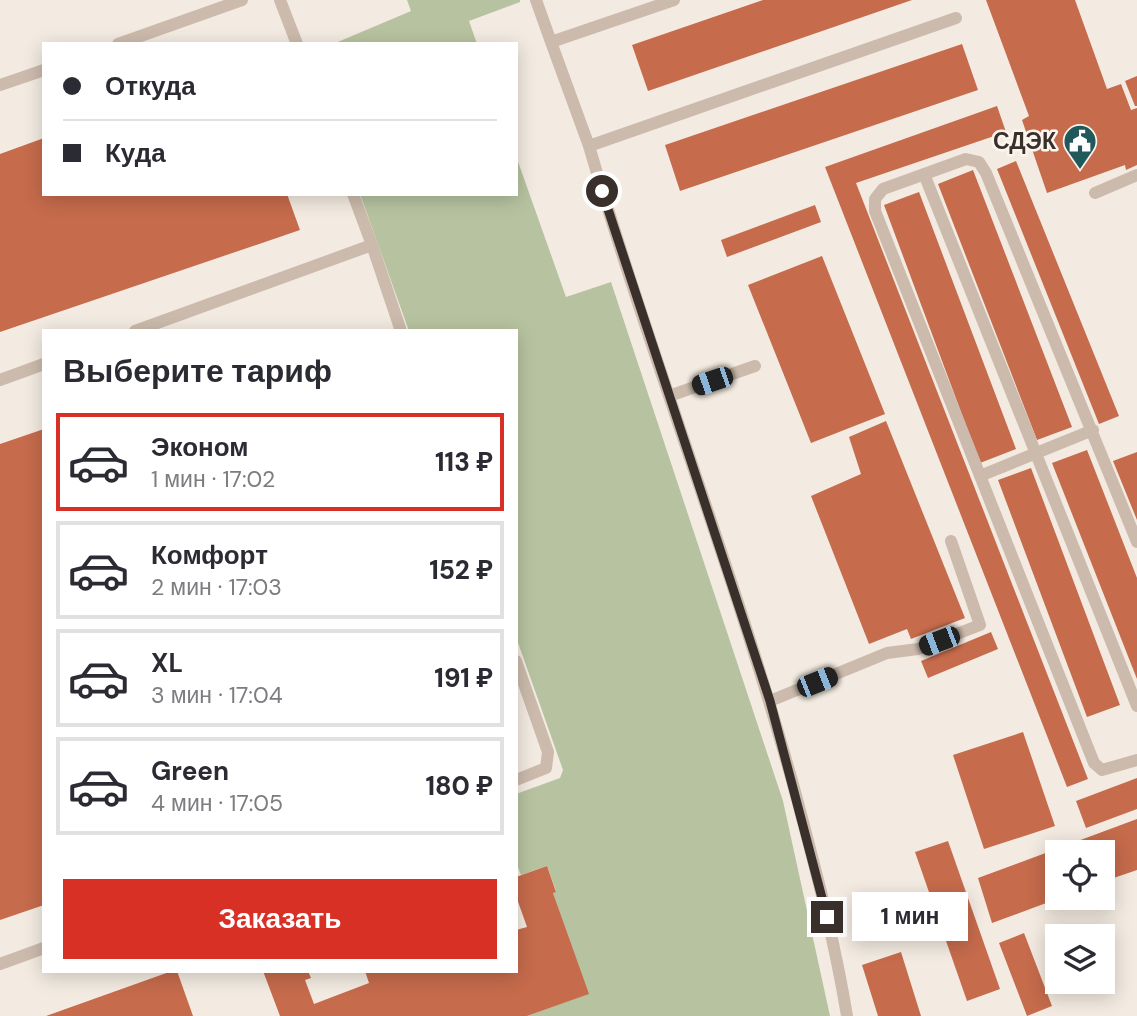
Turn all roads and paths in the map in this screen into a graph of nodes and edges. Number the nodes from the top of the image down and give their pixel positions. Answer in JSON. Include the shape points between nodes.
{"nodes":[{"id":1,"x":242,"y":0,"type":"edge"},
{"id":2,"x":281,"y":0,"type":"edge"},
{"id":3,"x":536,"y":0,"type":"edge"},
{"id":4,"x":674,"y":0,"type":"edge"},
{"id":5,"x":956,"y":18,"type":"dead end"},
{"id":6,"x":124,"y":42,"type":"edge"},
{"id":7,"x":296,"y":42,"type":"edge"},
{"id":8,"x":551,"y":42,"type":"junction"},
{"id":9,"x":42,"y":71,"type":"edge"},
{"id":10,"x":0,"y":85,"type":"edge"},
{"id":11,"x":589,"y":146,"type":"junction"},
{"id":12,"x":924,"y":174,"type":"junction"},
{"id":13,"x":1137,"y":176,"type":"edge"},
{"id":14,"x":1095,"y":193,"type":"dead end"},
{"id":15,"x":354,"y":196,"type":"edge"},
{"id":16,"x":372,"y":245,"type":"junction"},
{"id":17,"x":141,"y":329,"type":"edge"},
{"id":18,"x":400,"y":329,"type":"edge"},
{"id":19,"x":42,"y":365,"type":"edge"},
{"id":20,"x":755,"y":366,"type":"dead end"},
{"id":21,"x":0,"y":380,"type":"edge"},
{"id":22,"x":669,"y":396,"type":"junction"},
{"id":23,"x":1093,"y":430,"type":"junction"},
{"id":24,"x":1035,"y":453,"type":"junction"},
{"id":25,"x":980,"y":476,"type":"junction"},
{"id":26,"x":951,"y":541,"type":"dead end"},
{"id":27,"x":1137,"y":542,"type":"edge"},
{"id":28,"x":518,"y":667,"type":"edge"},
{"id":29,"x":770,"y":701,"type":"junction"},
{"id":30,"x":1137,"y":706,"type":"edge"},
{"id":31,"x":1137,"y":760,"type":"edge"},
{"id":32,"x":518,"y":779,"type":"edge"},
{"id":33,"x":42,"y":949,"type":"edge"},
{"id":34,"x":0,"y":964,"type":"edge"},
{"id":35,"x":847,"y":1016,"type":"edge"}],
"edges":[{"from":1,"to":6,"type":"lane"},
{"from":2,"to":7,"type":"lane"},
{"from":3,"to":8,"type":"lane"},
{"from":4,"to":8,"type":"lane"},
{"from":5,"to":11,"type":"lane"},
{"from":8,"to":11,"type":"lane"},
{"from":9,"to":10,"type":"lane"},
{"from":11,"to":22,"type":"lane"},
{"from":12,"to":23,"type":"lane","via":[[967,159],[979,162]]},
{"from":12,"to":24,"type":"lane"},
{"from":12,"to":25,"type":"lane","via":[[883,189],[875,199],[875,211]]},
{"from":13,"to":14,"type":"lane"},
{"from":15,"to":16,"type":"lane"},
{"from":16,"to":17,"type":"lane"},
{"from":16,"to":18,"type":"lane"},
{"from":19,"to":21,"type":"lane"},
{"from":20,"to":22,"type":"lane"},
{"from":22,"to":29,"type":"lane"},
{"from":23,"to":24,"type":"lane"},
{"from":23,"to":27,"type":"lane"},
{"from":24,"to":25,"type":"lane"},
{"from":24,"to":30,"type":"lane"},
{"from":25,"to":31,"type":"lane","via":[[1094,763],[1102,770]]},
{"from":26,"to":29,"type":"lane","via":[[980,625],[918,649],[887,653]]},
{"from":28,"to":32,"type":"lane","via":[[548,752],[546,768]]},
{"from":29,"to":35,"type":"lane","via":[[822,894]]},
{"from":33,"to":34,"type":"lane"}]}
